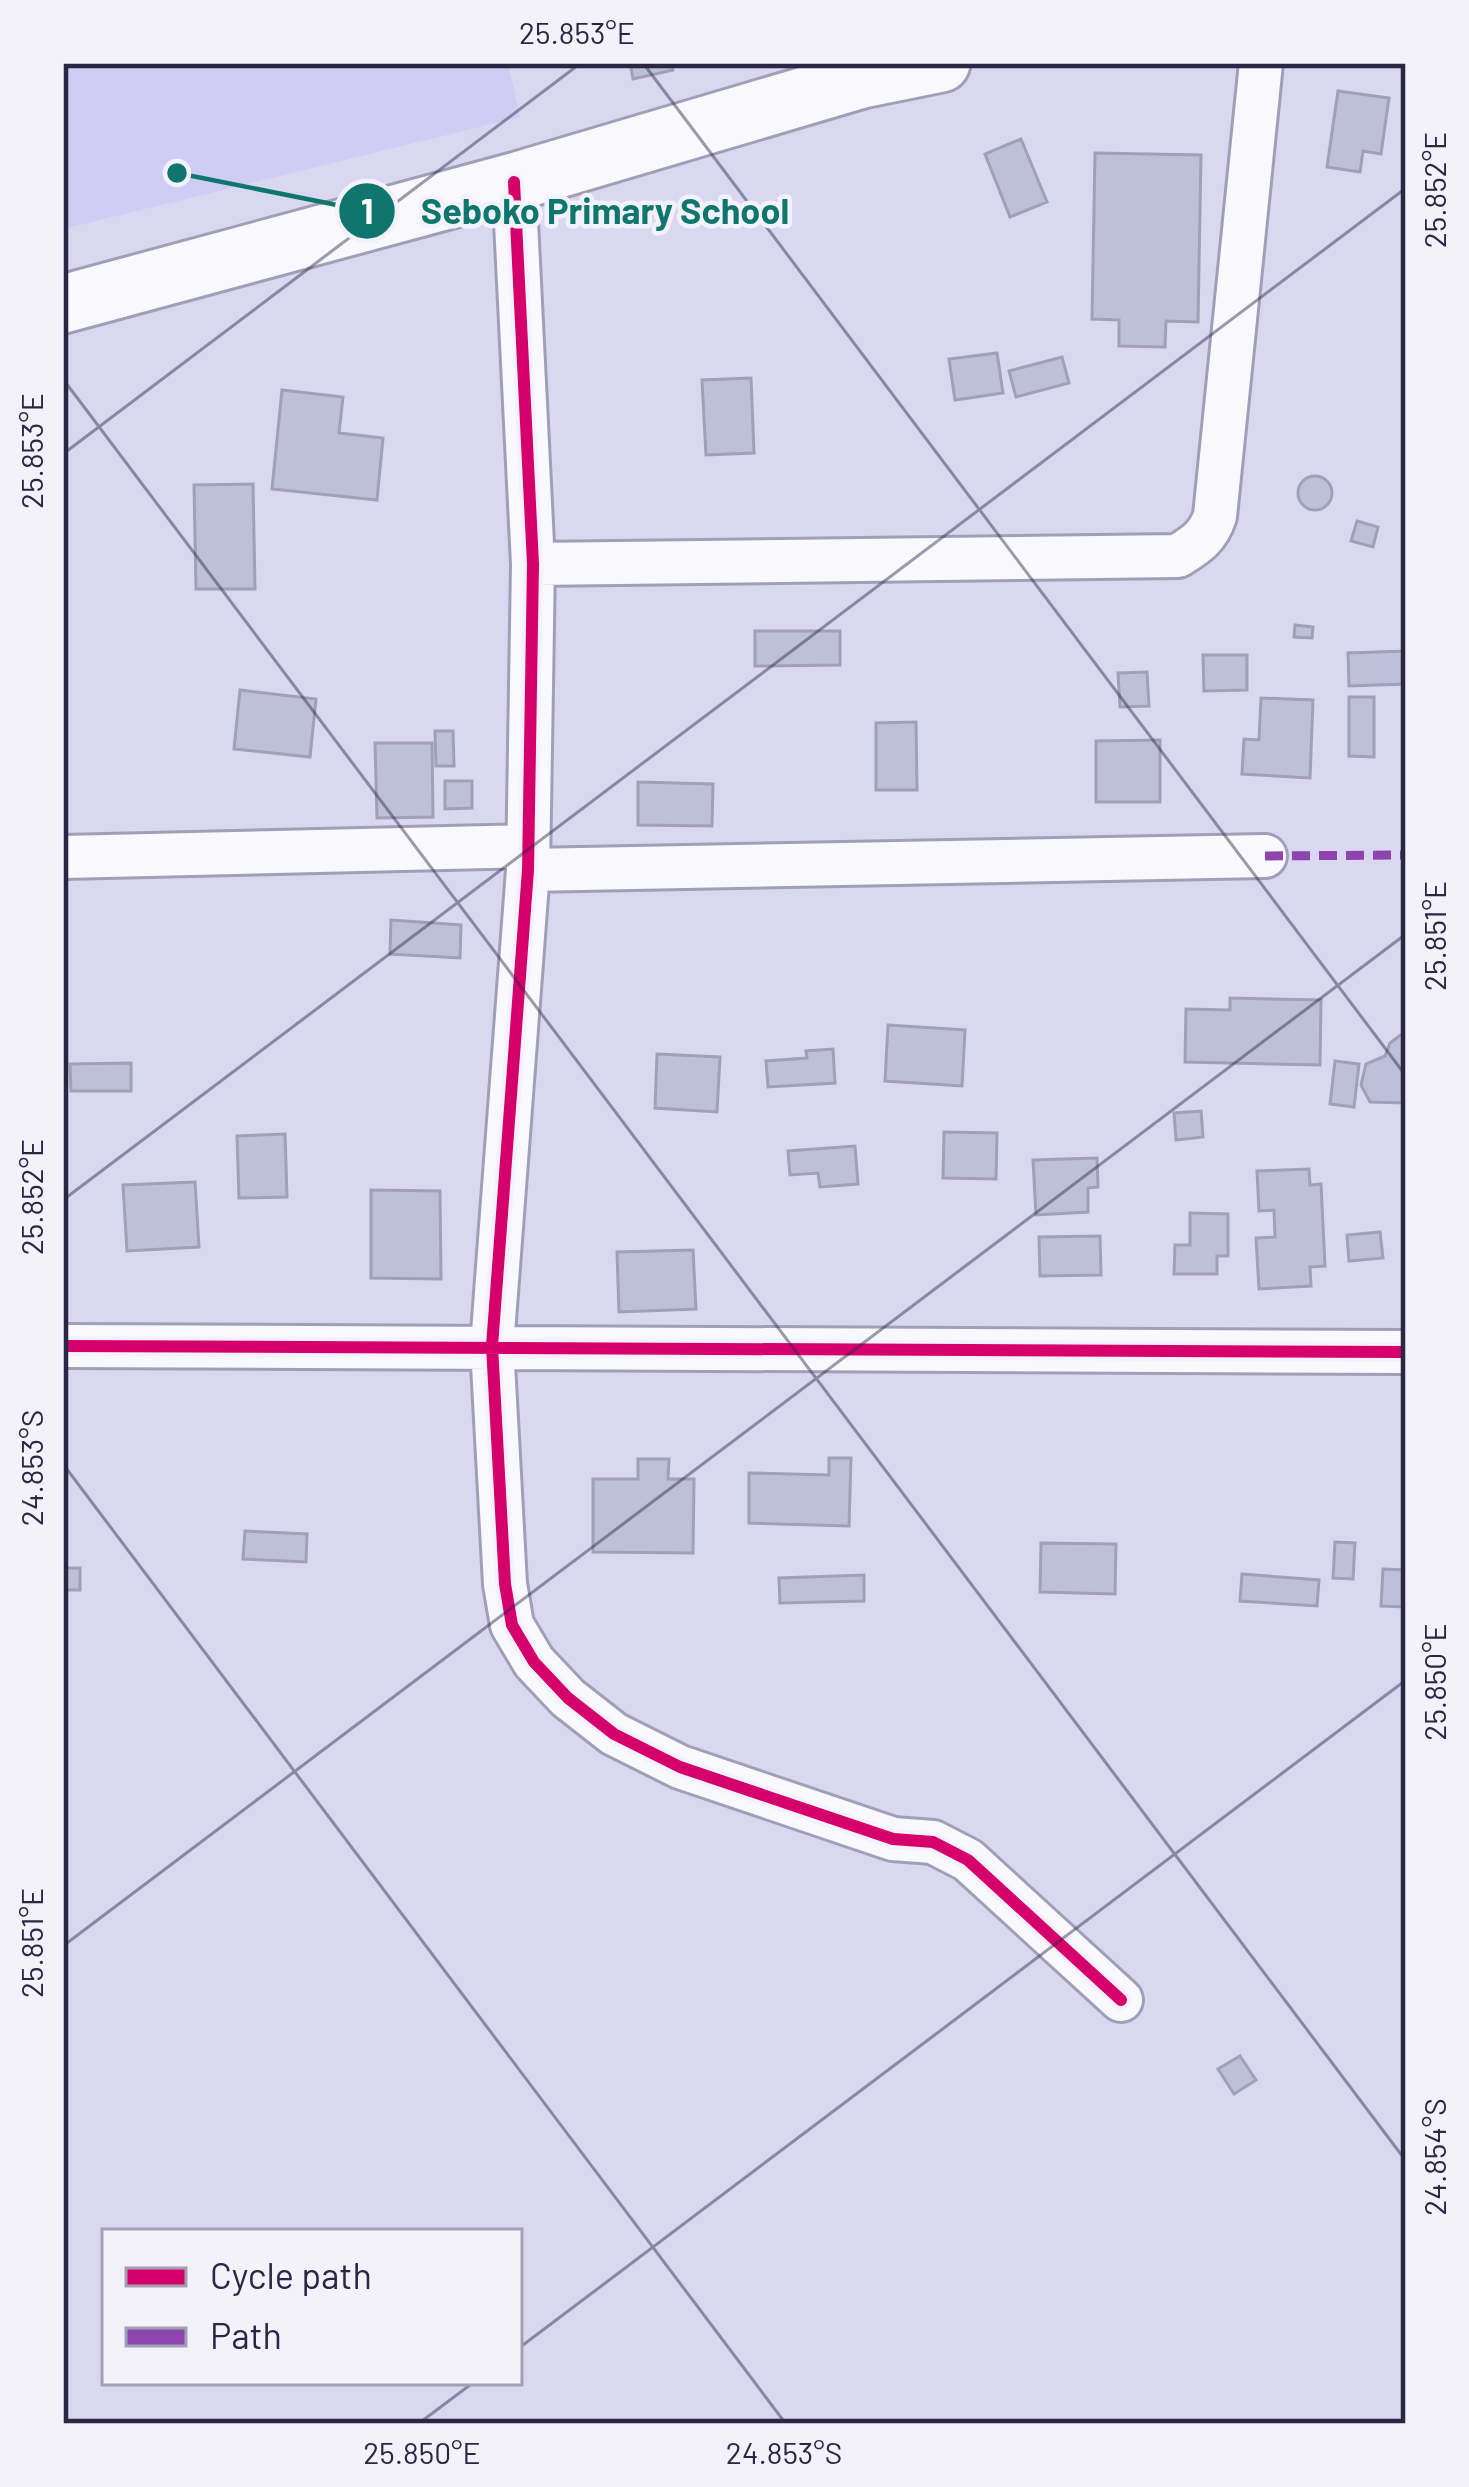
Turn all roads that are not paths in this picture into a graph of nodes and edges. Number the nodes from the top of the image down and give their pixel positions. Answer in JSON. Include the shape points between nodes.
{"nodes":[{"id":1,"x":941,"y":63,"type":"edge"},
{"id":2,"x":1261,"y":63,"type":"edge"},
{"id":3,"x":860,"y":71,"type":"edge"},
{"id":4,"x":514,"y":182,"type":"junction"},
{"id":5,"x":63,"y":304,"type":"edge"},
{"id":6,"x":532,"y":564,"type":"junction"},
{"id":7,"x":63,"y":856,"type":"edge"},
{"id":8,"x":1265,"y":856,"type":"dead end"},
{"id":9,"x":528,"y":858,"type":"junction"},
{"id":10,"x":63,"y":1346,"type":"edge"},
{"id":11,"x":493,"y":1346,"type":"junction"},
{"id":12,"x":1406,"y":1352,"type":"edge"},
{"id":13,"x":1121,"y":2000,"type":"dead end"}],
"edges":[{"from":1,"to":3,"type":"street"},
{"from":2,"to":6,"type":"street","via":[[1215,516],[1198,544],[1178,556]]},
{"from":3,"to":4,"type":"street"},
{"from":4,"to":5,"type":"street"},
{"from":4,"to":6,"type":"street"},
{"from":6,"to":9,"type":"street"},
{"from":7,"to":9,"type":"street"},
{"from":8,"to":9,"type":"street"},
{"from":9,"to":11,"type":"street"},
{"from":10,"to":11,"type":"street"},
{"from":11,"to":12,"type":"street"},
{"from":11,"to":13,"type":"street","via":[[512,1625],[568,1698],[614,1734],[680,1767],[893,1839],[933,1842],[968,1860]]}]}
